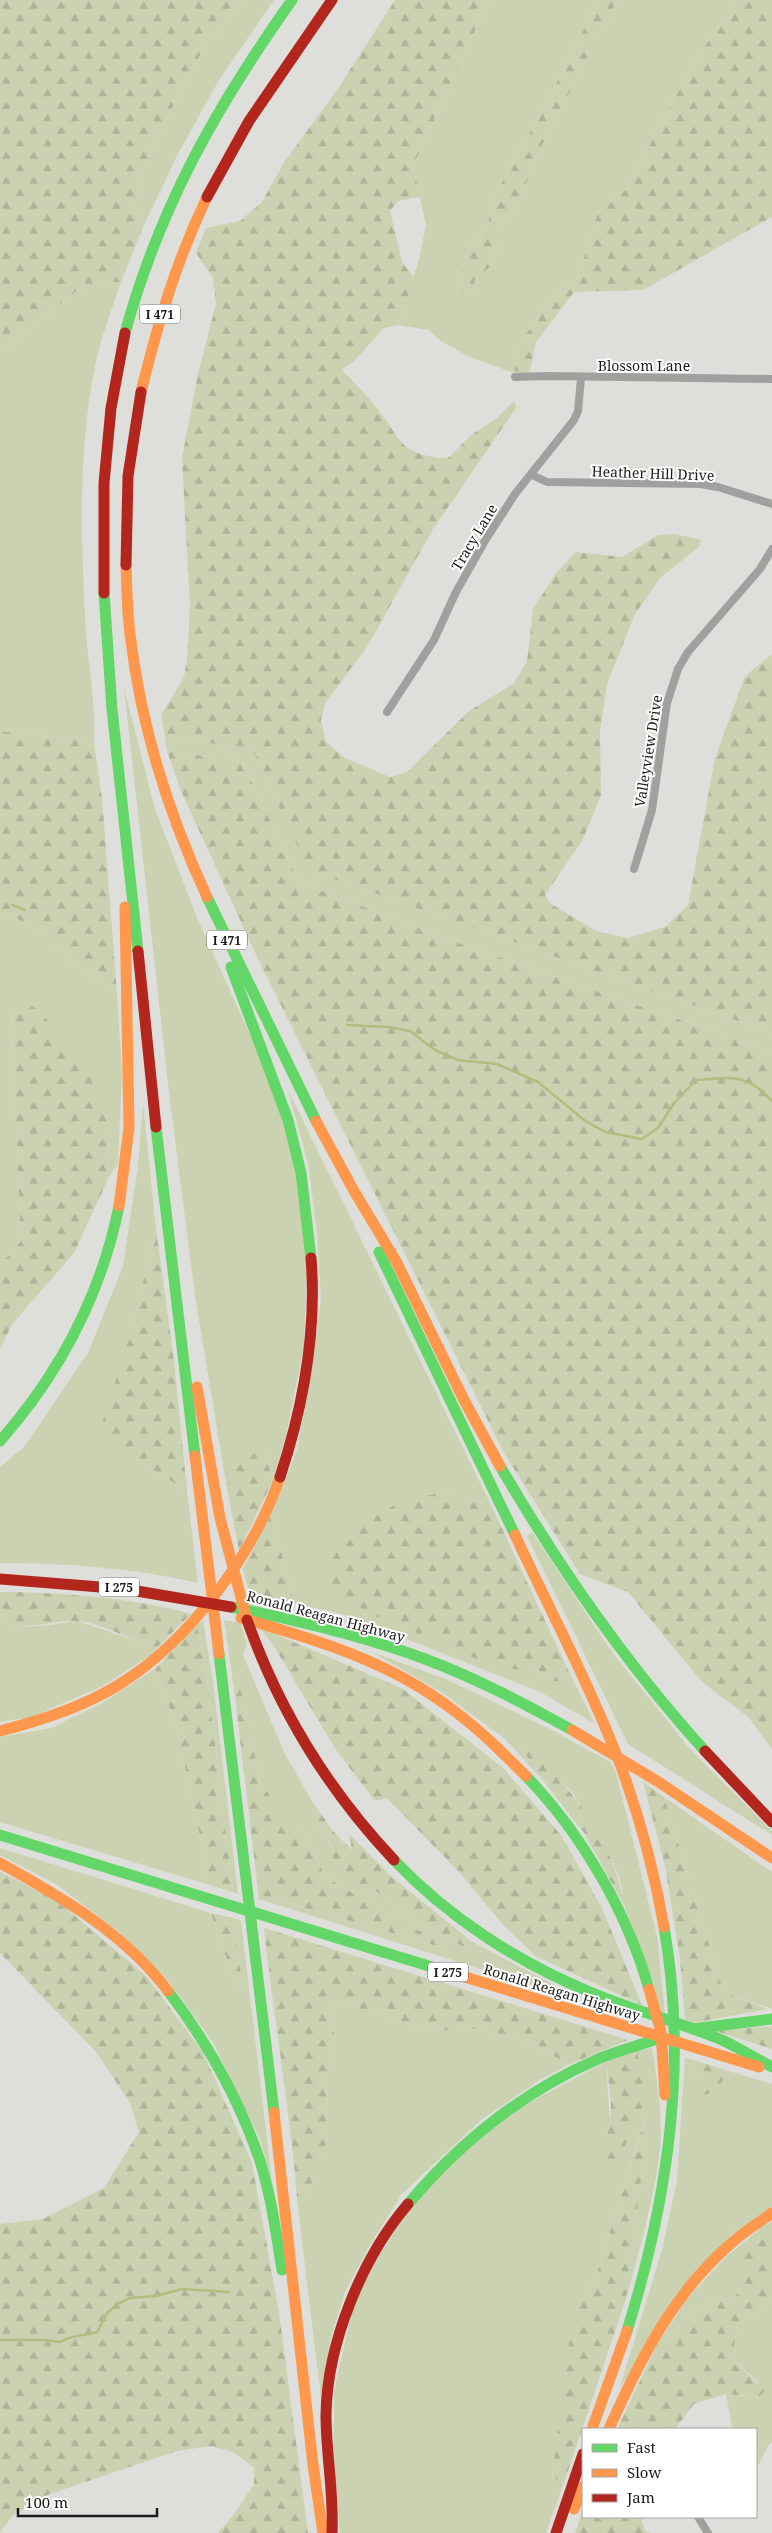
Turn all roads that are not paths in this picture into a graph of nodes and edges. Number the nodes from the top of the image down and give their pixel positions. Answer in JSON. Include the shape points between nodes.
{"nodes":[{"id":1,"x":292,"y":0,"type":"edge"},
{"id":2,"x":332,"y":0,"type":"edge"},
{"id":3,"x":515,"y":377,"type":"dead end"},
{"id":4,"x":581,"y":378,"type":"junction"},
{"id":5,"x":772,"y":379,"type":"edge"},
{"id":6,"x":532,"y":475,"type":"junction"},
{"id":7,"x":772,"y":504,"type":"edge"},
{"id":8,"x":772,"y":549,"type":"edge"},
{"id":9,"x":387,"y":712,"type":"dead end"},
{"id":10,"x":190,"y":859,"type":"junction"},
{"id":11,"x":129,"y":863,"type":"junction"},
{"id":12,"x":634,"y":868,"type":"dead end"},
{"id":13,"x":356,"y":1195,"type":"junction"},
{"id":14,"x":180,"y":1320,"type":"junction"},
{"id":15,"x":0,"y":1441,"type":"edge"},
{"id":16,"x":0,"y":1579,"type":"edge"},
{"id":17,"x":195,"y":1599,"type":"junction"},
{"id":18,"x":0,"y":1731,"type":"edge"},
{"id":19,"x":772,"y":1822,"type":"edge"},
{"id":20,"x":0,"y":1835,"type":"edge"},
{"id":21,"x":772,"y":1858,"type":"edge"},
{"id":22,"x":0,"y":1863,"type":"edge"},
{"id":23,"x":769,"y":2019,"type":"edge"},
{"id":24,"x":772,"y":2068,"type":"edge"},
{"id":25,"x":669,"y":2144,"type":"junction"},
{"id":26,"x":772,"y":2214,"type":"edge"},
{"id":27,"x":300,"y":2337,"type":"junction"},
{"id":28,"x":592,"y":2428,"type":"edge"},
{"id":29,"x":608,"y":2428,"type":"edge"},
{"id":30,"x":582,"y":2457,"type":"edge"},
{"id":31,"x":582,"y":2489,"type":"edge"},
{"id":32,"x":699,"y":2518,"type":"edge"},
{"id":33,"x":323,"y":2533,"type":"edge"},
{"id":34,"x":332,"y":2533,"type":"edge"},
{"id":35,"x":556,"y":2533,"type":"edge"},
{"id":36,"x":562,"y":2533,"type":"edge"},
{"id":37,"x":708,"y":2533,"type":"edge"}],
"edges":[{"from":1,"to":11,"type":"highway","number":"I 471","via":[[192,155],[148,256],[134,299],[112,395],[102,484],[100,548],[116,754]]},
{"from":2,"to":10,"type":"highway","number":"I 471","via":[[257,108],[222,165],[195,221],[160,315],[144,373],[135,427],[124,534],[130,627],[154,753],[166,797]]},
{"from":3,"to":4,"type":"street","name":"Blossom Lane"},
{"from":4,"to":5,"type":"street","name":"Blossom Lane"},
{"from":4,"to":6,"type":"street","name":"Tracy Lane","via":[[574,420]]},
{"from":6,"to":7,"type":"street","name":"Heather Hill Drive","via":[[547,482],[700,484]]},
{"from":6,"to":9,"type":"street","name":"Tracy Lane","via":[[476,556],[443,624]]},
{"from":8,"to":12,"type":"street","name":"Valleyview Drive","via":[[760,569],[688,652],[678,670],[667,703],[652,810]]},
{"from":10,"to":13,"type":"highway","number":"I 471"},
{"from":10,"to":18,"type":"highway","via":[[277,1082],[292,1132],[306,1204],[311,1252],[311,1304],[306,1362],[290,1447],[259,1525],[238,1560],[196,1617],[155,1658],[105,1693],[66,1712]]},
{"from":11,"to":14,"type":"highway","number":"I 471","via":[[146,1042]]},
{"from":11,"to":15,"type":"highway","via":[[124,961],[129,1122],[121,1201],[97,1285],[76,1334],[49,1378]]},
{"from":13,"to":19,"type":"highway","via":[[380,1231],[490,1448],[556,1559],[657,1698]]},
{"from":13,"to":25,"type":"highway","via":[[369,1232],[524,1551],[603,1723],[638,1815],[655,1883],[672,1992],[675,2050]]},
{"from":14,"to":24,"type":"highway","via":[[193,1365],[220,1515],[256,1645],[314,1760],[369,1832],[430,1893],[466,1922],[536,1967],[613,2002],[706,2034]]},
{"from":14,"to":27,"type":"highway","via":[[204,1546]]},
{"from":16,"to":17,"type":"highway","name":"Ronald Reagan Highway","number":"I 275","via":[[81,1583]]},
{"from":17,"to":21,"type":"highway","name":"Ronald Reagan Highway","number":"I 275","via":[[270,1614],[374,1641],[496,1690],[573,1729],[656,1778]]},
{"from":17,"to":25,"type":"highway","via":[[222,1613],[323,1642],[408,1680],[437,1698],[501,1749],[535,1784],[588,1856],[613,1901],[643,1971],[659,2025]]},
{"from":20,"to":24,"type":"highway","name":"Ronald Reagan Highway","number":"I 275","via":[[716,2055]]},
{"from":22,"to":27,"type":"highway","via":[[55,1893],[105,1929],[161,1984],[214,2056],[240,2107],[259,2158],[284,2286]]},
{"from":23,"to":34,"type":"highway","via":[[700,2027],[633,2046],[571,2071],[499,2116],[448,2157],[405,2203],[371,2253],[344,2318],[330,2379],[326,2415],[334,2517]]},
{"from":25,"to":28,"type":"highway","via":[[652,2242],[629,2322]]},
{"from":26,"to":29,"type":"highway","via":[[735,2240],[682,2295],[651,2341]]},
{"from":27,"to":33,"type":"highway"},
{"from":30,"to":35,"type":"highway"},
{"from":31,"to":36,"type":"highway"},
{"from":32,"to":37,"type":"street"}]}
